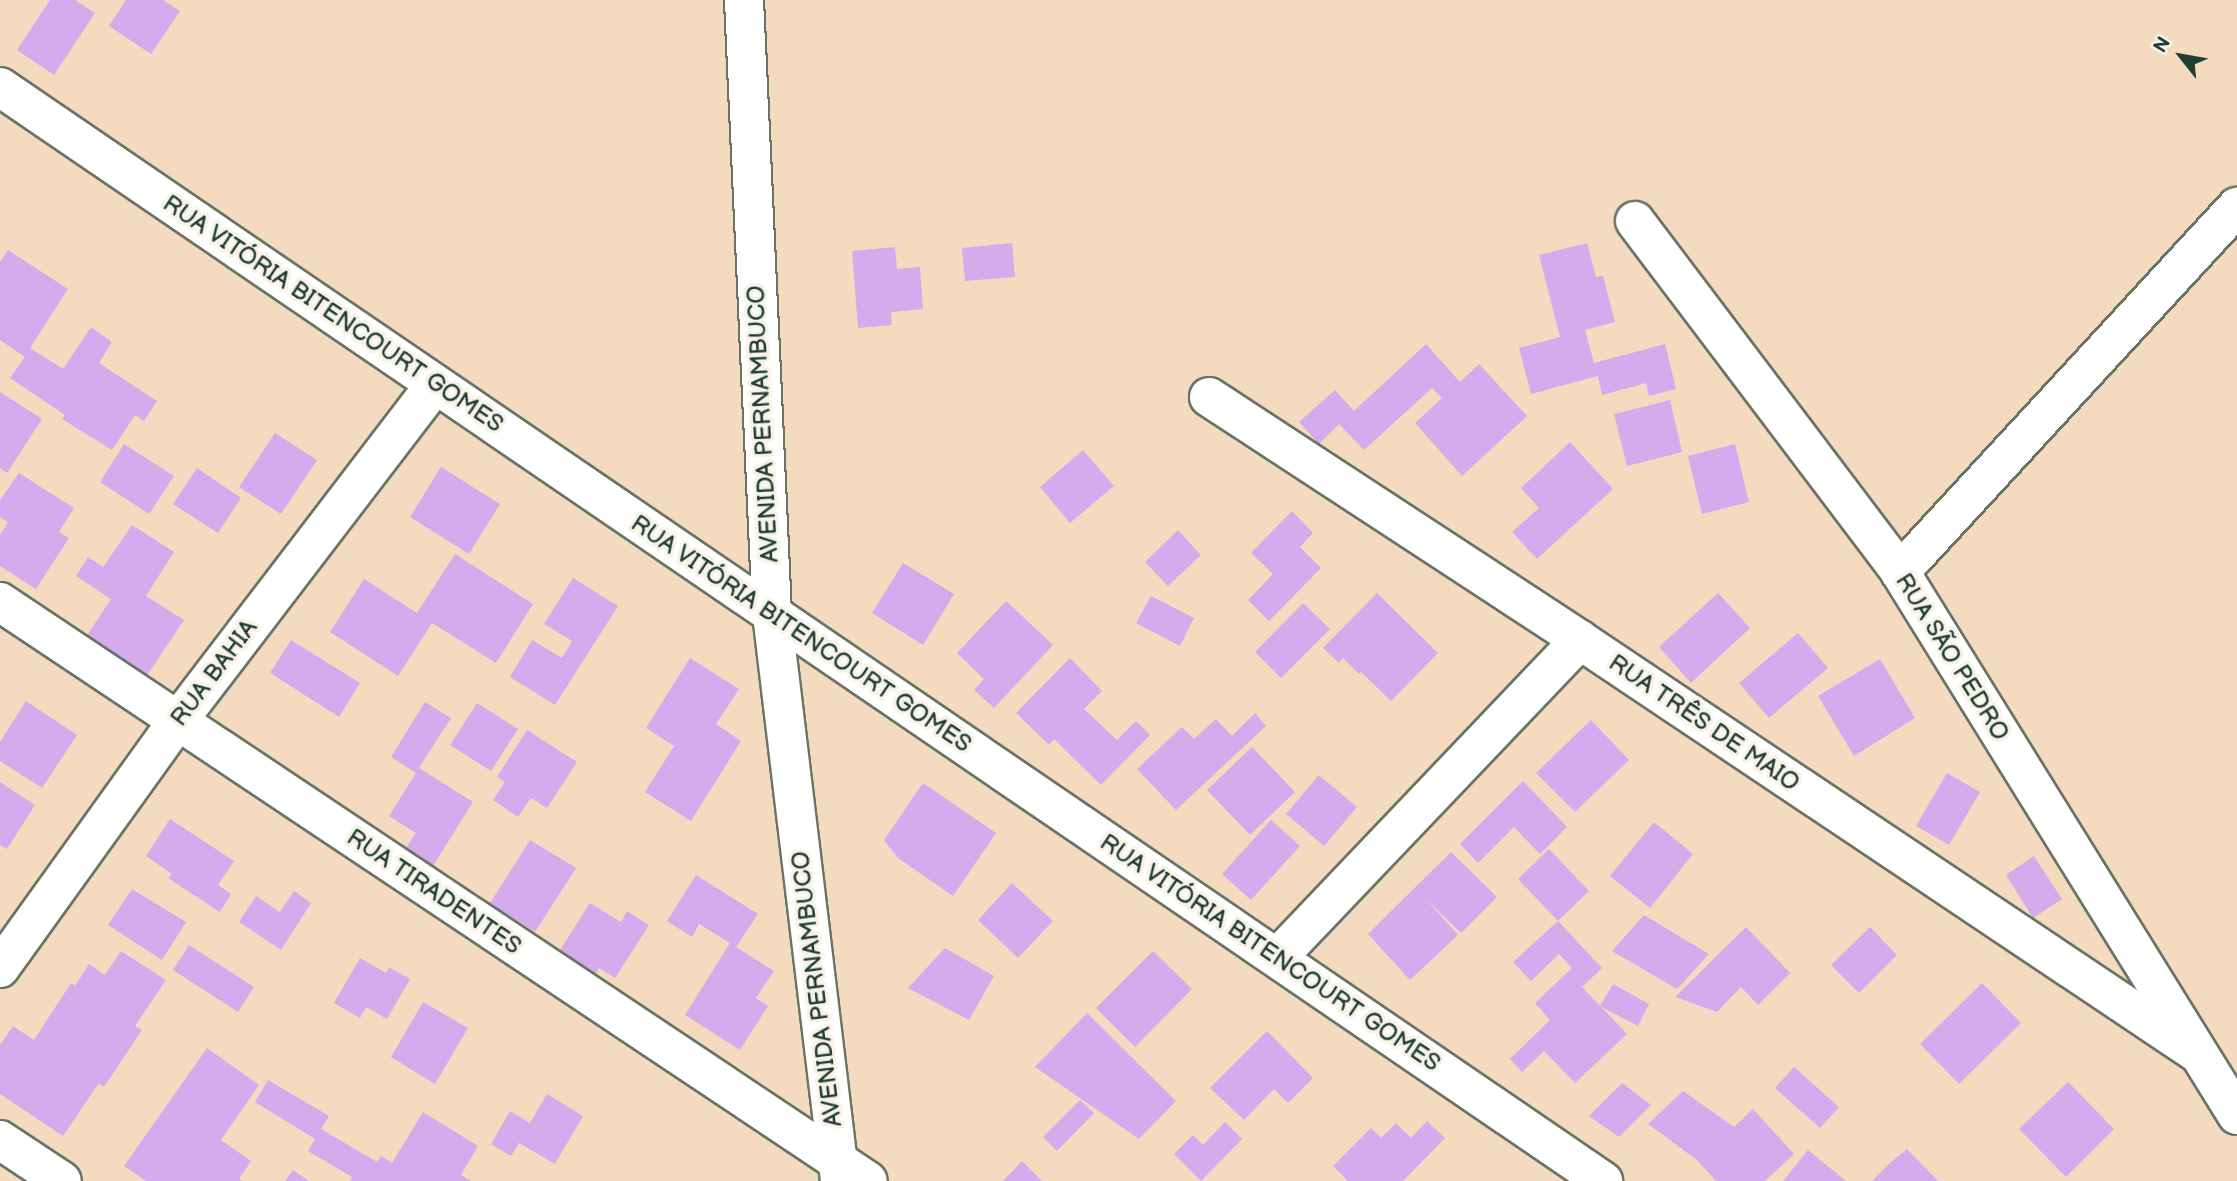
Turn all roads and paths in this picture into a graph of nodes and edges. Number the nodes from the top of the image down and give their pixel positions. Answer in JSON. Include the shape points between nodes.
{"nodes":[{"id":1,"x":744,"y":0,"type":"edge"},
{"id":2,"x":0,"y":87,"type":"edge"},
{"id":3,"x":2237,"y":207,"type":"edge"},
{"id":4,"x":1635,"y":221,"type":"dead end"},
{"id":5,"x":435,"y":383,"type":"junction"},
{"id":6,"x":1209,"y":397,"type":"dead end"},
{"id":7,"x":1900,"y":572,"type":"junction"},
{"id":8,"x":0,"y":602,"type":"edge"},
{"id":9,"x":772,"y":614,"type":"junction"},
{"id":10,"x":1580,"y":640,"type":"junction"},
{"id":11,"x":177,"y":722,"type":"junction"},
{"id":12,"x":1278,"y":957,"type":"junction"},
{"id":13,"x":0,"y":968,"type":"edge"},
{"id":14,"x":2197,"y":1053,"type":"junction"},
{"id":15,"x":2237,"y":1115,"type":"edge"},
{"id":16,"x":0,"y":1140,"type":"edge"},
{"id":17,"x":849,"y":1174,"type":"edge"},
{"id":18,"x":62,"y":1181,"type":"edge"},
{"id":19,"x":1603,"y":1181,"type":"edge"}],
"edges":[{"from":1,"to":9,"type":"street","name":"AVENIDA PERNAMBUCO"},
{"from":2,"to":5,"type":"street","name":"RUA VITÓRIA BITENCOURT GOMES"},
{"from":3,"to":7,"type":"street"},
{"from":4,"to":7,"type":"street","name":"RUA SÃO PEDRO"},
{"from":5,"to":9,"type":"street","name":"RUA VITÓRIA BITENCOURT GOMES"},
{"from":5,"to":11,"type":"street","name":"RUA BAHIA"},
{"from":6,"to":10,"type":"street","name":"RUA TRÊS DE MAIO"},
{"from":7,"to":14,"type":"street","name":"RUA SÃO PEDRO"},
{"from":8,"to":11,"type":"street","name":"RUA TIRADENTES"},
{"from":9,"to":12,"type":"street","name":"RUA VITÓRIA BITENCOURT GOMES"},
{"from":9,"to":17,"type":"street","name":"AVENIDA PERNAMBUCO"},
{"from":10,"to":12,"type":"street"},
{"from":10,"to":14,"type":"street","name":"RUA TRÊS DE MAIO"},
{"from":11,"to":13,"type":"street","name":"RUA BAHIA"},
{"from":11,"to":17,"type":"street","name":"RUA TIRADENTES"},
{"from":12,"to":19,"type":"street","name":"RUA VITÓRIA BITENCOURT GOMES"},
{"from":14,"to":15,"type":"street","name":"RUA SÃO PEDRO"},
{"from":16,"to":18,"type":"street"}]}
